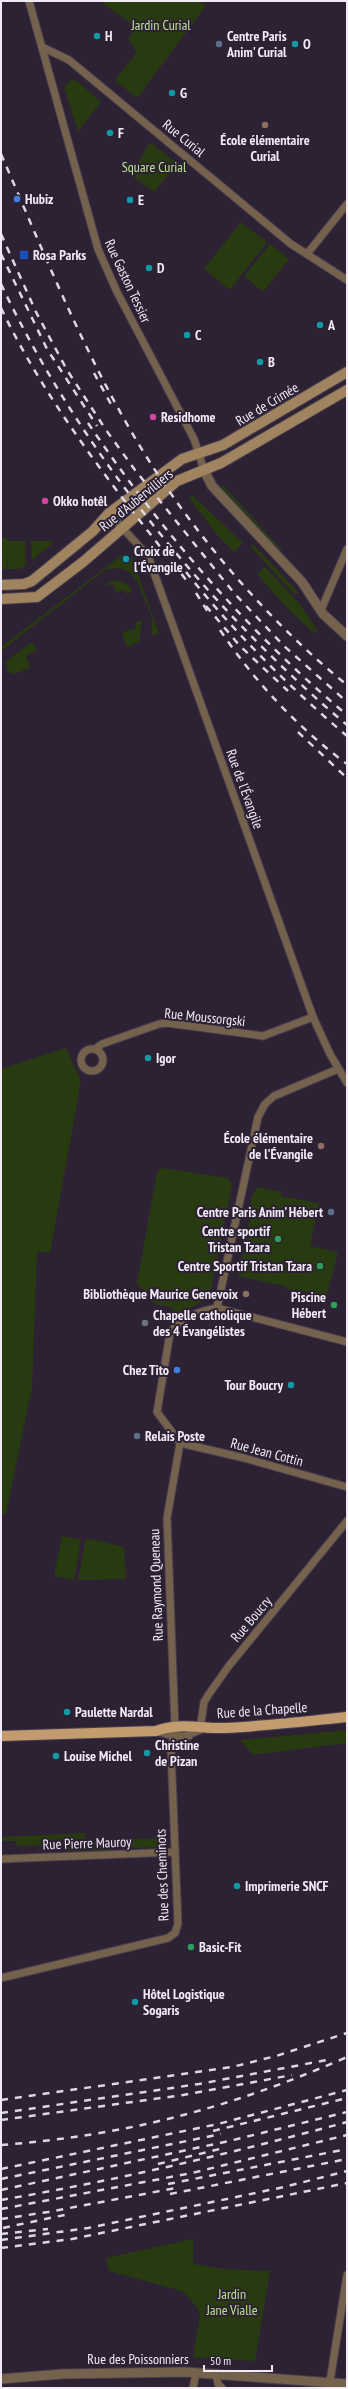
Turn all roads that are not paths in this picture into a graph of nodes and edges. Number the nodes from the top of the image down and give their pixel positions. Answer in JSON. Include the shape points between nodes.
{"nodes":[{"id":1,"x":29,"y":1,"type":"edge"},
{"id":2,"x":42,"y":47,"type":"junction"},
{"id":3,"x":347,"y":204,"type":"edge"},
{"id":4,"x":307,"y":254,"type":"junction"},
{"id":5,"x":347,"y":280,"type":"edge"},
{"id":6,"x":347,"y":372,"type":"edge"},
{"id":7,"x":347,"y":390,"type":"edge"},
{"id":8,"x":199,"y":454,"type":"junction"},
{"id":9,"x":204,"y":470,"type":"junction"},
{"id":10,"x":109,"y":513,"type":"junction"},
{"id":11,"x":122,"y":527,"type":"junction"},
{"id":12,"x":347,"y":549,"type":"edge"},
{"id":13,"x":1,"y":585,"type":"edge"},
{"id":14,"x":1,"y":599,"type":"edge"},
{"id":15,"x":321,"y":610,"type":"junction"},
{"id":16,"x":347,"y":636,"type":"edge"},
{"id":17,"x":313,"y":1017,"type":"junction"},
{"id":18,"x":95,"y":1049,"type":"dead end"},
{"id":19,"x":338,"y":1069,"type":"junction"},
{"id":20,"x":347,"y":1082,"type":"edge"},
{"id":21,"x":217,"y":1308,"type":"junction"},
{"id":22,"x":347,"y":1342,"type":"edge"},
{"id":23,"x":180,"y":1443,"type":"junction"},
{"id":24,"x":347,"y":1487,"type":"edge"},
{"id":25,"x":347,"y":1520,"type":"edge"},
{"id":26,"x":347,"y":1718,"type":"edge"},
{"id":27,"x":199,"y":1728,"type":"junction"},
{"id":28,"x":174,"y":1732,"type":"junction"},
{"id":29,"x":1,"y":1736,"type":"edge"},
{"id":30,"x":175,"y":1852,"type":"junction"},
{"id":31,"x":1,"y":1859,"type":"edge"},
{"id":32,"x":1,"y":1978,"type":"edge"},
{"id":33,"x":347,"y":2275,"type":"edge"},
{"id":34,"x":196,"y":2373,"type":"junction"},
{"id":35,"x":216,"y":2373,"type":"junction"},
{"id":36,"x":1,"y":2379,"type":"edge"},
{"id":37,"x":330,"y":2381,"type":"junction"},
{"id":38,"x":347,"y":2384,"type":"edge"},
{"id":39,"x":193,"y":2388,"type":"edge"},
{"id":40,"x":222,"y":2388,"type":"edge"}],
"edges":[{"from":1,"to":2,"type":"street"},
{"from":2,"to":4,"type":"street","name":"Rue Curial","via":[[69,60]]},
{"from":2,"to":8,"type":"street","name":"Rue Gaston Tessier","via":[[98,249],[117,292],[194,439]]},
{"from":3,"to":4,"type":"street"},
{"from":4,"to":5,"type":"street","name":"Rue Curial"},
{"from":6,"to":8,"type":"main road","name":"Rue de Crimée","via":[[224,445]]},
{"from":7,"to":9,"type":"main road","name":"Rue de Crimée","via":[[246,449]]},
{"from":8,"to":9,"type":"street","name":"Rue Gaston Tessier"},
{"from":8,"to":10,"type":"main road","name":"Rue d'Aubervilliers","via":[[182,459]]},
{"from":9,"to":11,"type":"main road","name":"Rue d'Aubervilliers","via":[[177,481]]},
{"from":9,"to":15,"type":"street","via":[[212,486],[302,582]]},
{"from":10,"to":11,"type":"street","name":"Rue de l'Évangile"},
{"from":10,"to":13,"type":"main road","name":"Rue d'Aubervilliers","via":[[93,531],[32,581]]},
{"from":11,"to":14,"type":"main road","name":"Rue d'Aubervilliers","via":[[83,562],[37,597]]},
{"from":11,"to":17,"type":"street","name":"Rue de l'Évangile","via":[[148,556]]},
{"from":12,"to":15,"type":"street"},
{"from":15,"to":16,"type":"street"},
{"from":17,"to":18,"type":"street","name":"Rue Moussorgski","via":[[263,1036],[159,1024],[102,1044]]},
{"from":17,"to":19,"type":"street","name":"Rue de l'Évangile"},
{"from":19,"to":20,"type":"street","name":"Rue de l'Évangile"},
{"from":19,"to":21,"type":"street","via":[[274,1096],[265,1104],[258,1116]]},
{"from":21,"to":22,"type":"street"},
{"from":21,"to":23,"type":"street","via":[[205,1310],[177,1324],[170,1333],[157,1412]]},
{"from":23,"to":24,"type":"street","name":"Rue Jean Cottin"},
{"from":23,"to":28,"type":"street","name":"Rue Raymond Queneau","via":[[167,1518]]},
{"from":25,"to":27,"type":"street","name":"Rue Boucry","via":[[228,1667],[204,1702]]},
{"from":26,"to":27,"type":"main road","name":"Rue de la Chapelle"},
{"from":27,"to":28,"type":"main road","name":"Rue de la Chapelle"},
{"from":27,"to":28,"type":"street","name":"Rue de la Chapelle","via":[[200,1730],[186,1736]]},
{"from":28,"to":29,"type":"main road","name":"Rue de la Chapelle"},
{"from":28,"to":30,"type":"street","name":"Rue des Cheminots","via":[[171,1750]]},
{"from":30,"to":31,"type":"street","name":"Rue Pierre Mauroy"},
{"from":30,"to":32,"type":"street","name":"Rue des Cheminots","via":[[178,1924],[175,1933],[168,1938]]},
{"from":33,"to":37,"type":"street"},
{"from":34,"to":35,"type":"street","name":"Rue des Poissonniers"},
{"from":34,"to":36,"type":"street","name":"Rue des Poissonniers","via":[[62,2374]]},
{"from":34,"to":39,"type":"street"},
{"from":35,"to":37,"type":"street","name":"Rue des Poissonniers"},
{"from":35,"to":40,"type":"street","via":[[218,2384]]},
{"from":37,"to":38,"type":"street","name":"Rue des Poissonniers"}]}
